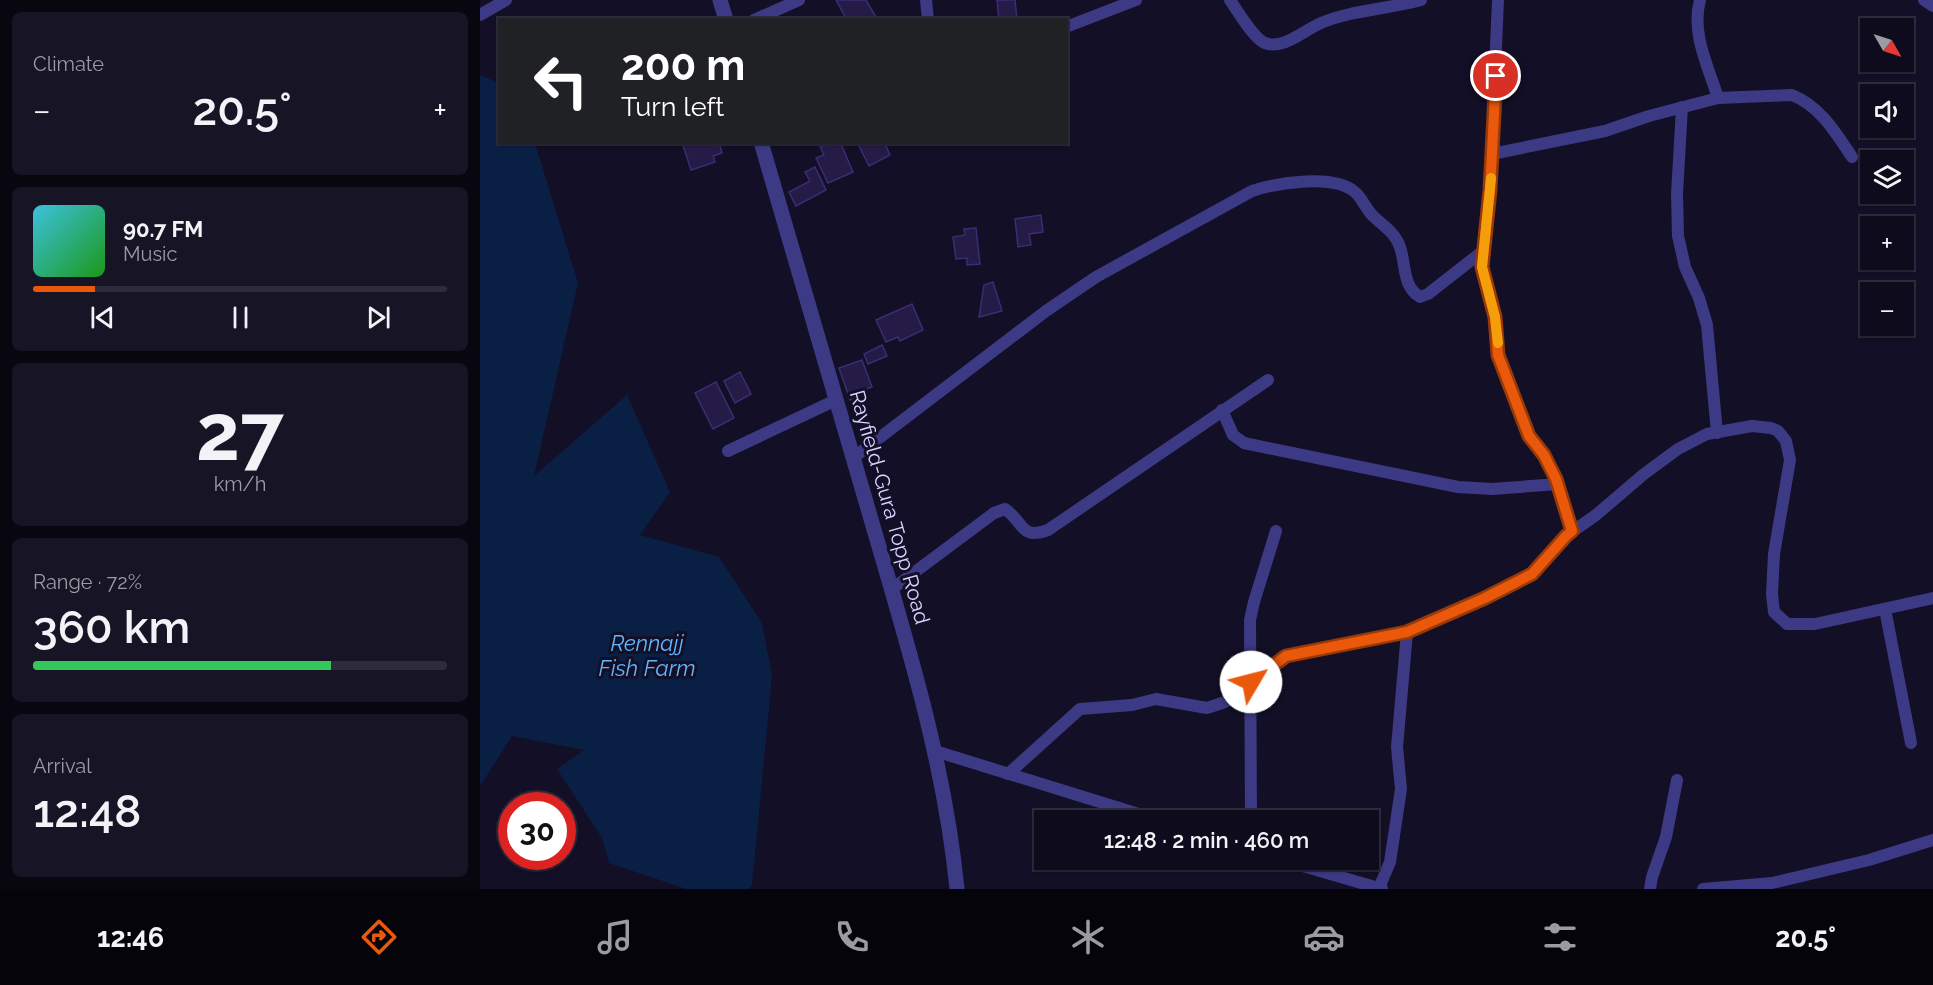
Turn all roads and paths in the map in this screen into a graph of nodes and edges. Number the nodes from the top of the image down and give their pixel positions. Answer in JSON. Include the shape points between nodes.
{"nodes":[{"id":1,"x":506,"y":0,"type":"edge"},
{"id":2,"x":720,"y":0,"type":"edge"},
{"id":3,"x":799,"y":0,"type":"edge"},
{"id":4,"x":926,"y":0,"type":"edge"},
{"id":5,"x":1136,"y":0,"type":"edge"},
{"id":6,"x":1230,"y":0,"type":"edge"},
{"id":7,"x":1421,"y":0,"type":"edge"},
{"id":8,"x":1498,"y":0,"type":"edge"},
{"id":9,"x":1700,"y":0,"type":"edge"},
{"id":10,"x":1924,"y":0,"type":"edge"},
{"id":11,"x":1933,"y":6,"type":"edge"},
{"id":12,"x":480,"y":15,"type":"edge"},
{"id":13,"x":725,"y":18,"type":"edge"},
{"id":14,"x":758,"y":18,"type":"edge"},
{"id":15,"x":928,"y":18,"type":"edge"},
{"id":16,"x":1068,"y":26,"type":"edge"},
{"id":17,"x":1718,"y":98,"type":"junction"},
{"id":18,"x":1682,"y":107,"type":"junction"},
{"id":19,"x":764,"y":144,"type":"edge"},
{"id":20,"x":1492,"y":154,"type":"junction"},
{"id":21,"x":1852,"y":157,"type":"dead end"},
{"id":22,"x":1483,"y":251,"type":"junction"},
{"id":23,"x":1268,"y":380,"type":"dead end"},
{"id":24,"x":836,"y":400,"type":"junction"},
{"id":25,"x":1222,"y":410,"type":"junction"},
{"id":26,"x":1717,"y":432,"type":"junction"},
{"id":27,"x":728,"y":450,"type":"dead end"},
{"id":28,"x":853,"y":458,"type":"junction"},
{"id":29,"x":1558,"y":484,"type":"junction"},
{"id":30,"x":1276,"y":531,"type":"dead end"},
{"id":31,"x":1572,"y":531,"type":"junction"},
{"id":32,"x":892,"y":589,"type":"junction"},
{"id":33,"x":1933,"y":598,"type":"edge"},
{"id":34,"x":1885,"y":609,"type":"junction"},
{"id":35,"x":1407,"y":632,"type":"junction"},
{"id":36,"x":1251,"y":682,"type":"junction"},
{"id":37,"x":1911,"y":743,"type":"dead end"},
{"id":38,"x":935,"y":751,"type":"junction"},
{"id":39,"x":1008,"y":774,"type":"junction"},
{"id":40,"x":1677,"y":780,"type":"dead end"},
{"id":41,"x":1125,"y":810,"type":"edge"},
{"id":42,"x":1251,"y":810,"type":"edge"},
{"id":43,"x":1933,"y":840,"type":"edge"},
{"id":44,"x":1316,"y":870,"type":"edge"},
{"id":45,"x":1377,"y":888,"type":"edge"},
{"id":46,"x":957,"y":889,"type":"edge"},
{"id":47,"x":1650,"y":889,"type":"edge"},
{"id":48,"x":1703,"y":889,"type":"edge"}],
"edges":[{"from":1,"to":12,"type":"street"},
{"from":2,"to":13,"type":"street"},
{"from":3,"to":14,"type":"street"},
{"from":4,"to":15,"type":"street"},
{"from":5,"to":16,"type":"street"},
{"from":6,"to":7,"type":"street","via":[[1257,37],[1272,44],[1285,43],[1335,18]]},
{"from":8,"to":20,"type":"street"},
{"from":9,"to":17,"type":"street","via":[[1696,16],[1698,35]]},
{"from":10,"to":11,"type":"street"},
{"from":17,"to":18,"type":"street"},
{"from":17,"to":21,"type":"street","via":[[1792,95],[1802,99],[1830,124]]},
{"from":18,"to":20,"type":"street","via":[[1605,131]]},
{"from":18,"to":26,"type":"street","via":[[1678,236],[1707,325]]},
{"from":19,"to":24,"type":"street","name":"Rayfield-Gura Topp Road"},
{"from":20,"to":22,"type":"street"},
{"from":22,"to":28,"type":"street","via":[[1420,297],[1408,284],[1393,232],[1375,218],[1356,193],[1344,186],[1314,182],[1274,184],[1252,191],[1095,277]]},
{"from":22,"to":29,"type":"street","via":[[1482,267],[1495,317],[1498,355],[1529,436],[1544,455]]},
{"from":23,"to":25,"type":"street"},
{"from":24,"to":27,"type":"street"},
{"from":24,"to":28,"type":"street","name":"Rayfield-Gura Topp Road"},
{"from":25,"to":29,"type":"street","via":[[1233,435],[1244,443],[1458,487],[1492,489]]},
{"from":25,"to":32,"type":"street","via":[[1048,530],[1035,534],[1025,531],[1016,516],[1005,509],[994,513]]},
{"from":26,"to":31,"type":"street","via":[[1678,449]]},
{"from":26,"to":34,"type":"street","via":[[1752,426],[1771,428],[1786,441],[1790,460],[1774,554],[1772,594],[1774,612],[1780,619],[1805,626]]},
{"from":28,"to":32,"type":"street","name":"Rayfield-Gura Topp Road"},
{"from":29,"to":31,"type":"street"},
{"from":30,"to":36,"type":"street","via":[[1250,620]]},
{"from":31,"to":35,"type":"street","via":[[1532,574]]},
{"from":32,"to":38,"type":"street","name":"Rayfield-Gura Topp Road"},
{"from":33,"to":34,"type":"street"},
{"from":34,"to":37,"type":"street"},
{"from":35,"to":36,"type":"street","via":[[1286,656]]},
{"from":35,"to":45,"type":"street","via":[[1397,747],[1401,789],[1390,862]]},
{"from":36,"to":39,"type":"street","via":[[1225,702],[1208,708],[1156,699],[1080,709]]},
{"from":36,"to":42,"type":"street"},
{"from":38,"to":39,"type":"street"},
{"from":38,"to":46,"type":"street","name":"Rayfield-Gura Topp Road"},
{"from":39,"to":41,"type":"street"},
{"from":40,"to":47,"type":"street","via":[[1666,837]]},
{"from":43,"to":48,"type":"street","via":[[1772,883]]},
{"from":44,"to":45,"type":"street"}]}
